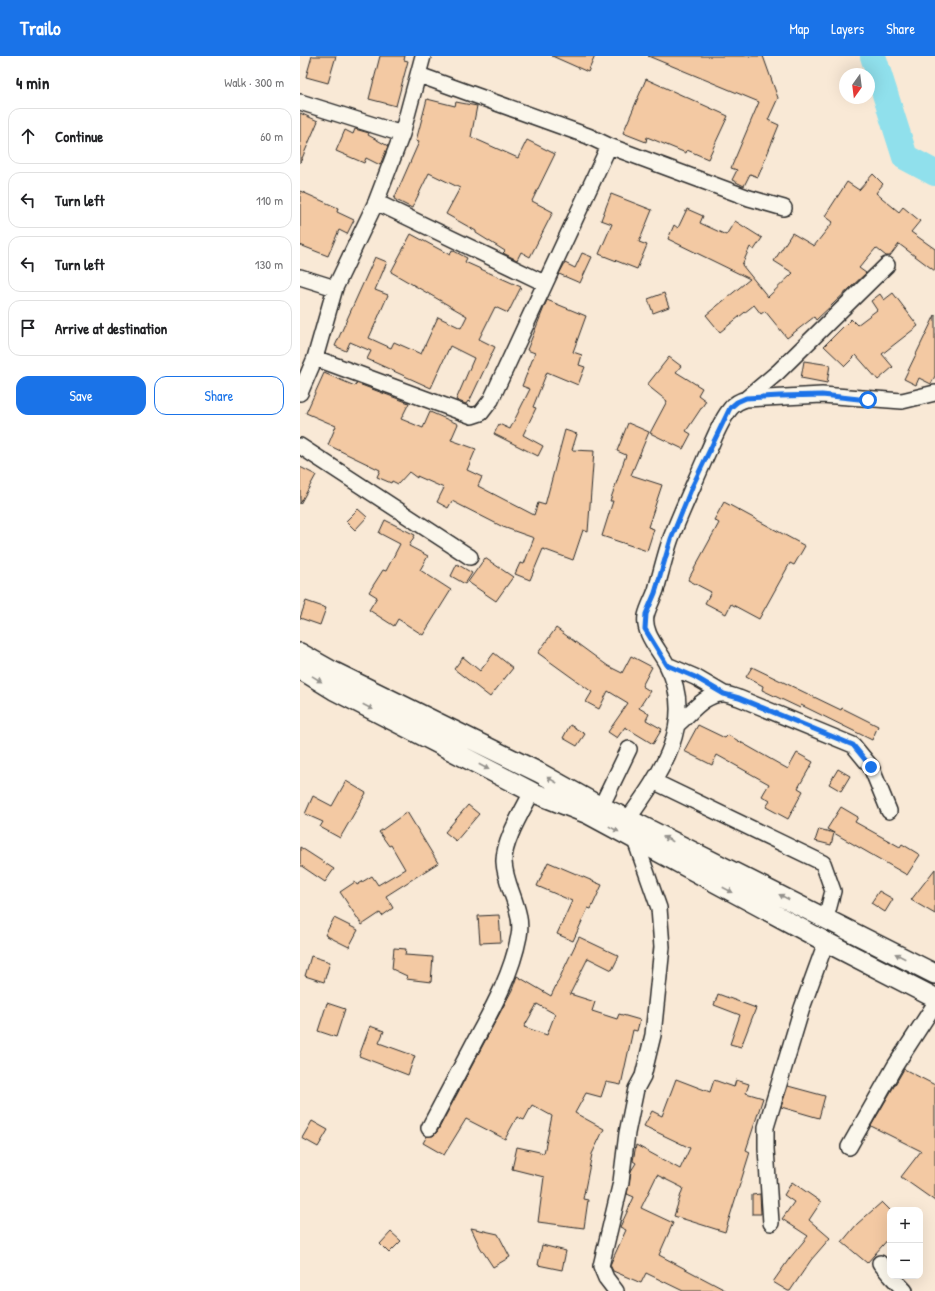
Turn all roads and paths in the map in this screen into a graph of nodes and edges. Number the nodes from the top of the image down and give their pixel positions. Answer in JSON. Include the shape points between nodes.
{"nodes":[{"id":1,"x":423,"y":56,"type":"edge"},
{"id":2,"x":419,"y":75,"type":"junction"},
{"id":3,"x":300,"y":102,"type":"edge"},
{"id":4,"x":402,"y":134,"type":"junction"},
{"id":5,"x":609,"y":146,"type":"junction"},
{"id":6,"x":376,"y":202,"type":"junction"},
{"id":7,"x":784,"y":208,"type":"dead end"},
{"id":8,"x":887,"y":265,"type":"dead end"},
{"id":9,"x":300,"y":276,"type":"edge"},
{"id":10,"x":544,"y":283,"type":"junction"},
{"id":11,"x":336,"y":288,"type":"junction"},
{"id":12,"x":315,"y":358,"type":"junction"},
{"id":13,"x":300,"y":393,"type":"edge"},
{"id":14,"x":935,"y":393,"type":"edge"},
{"id":15,"x":746,"y":398,"type":"junction"},
{"id":16,"x":300,"y":446,"type":"edge"},
{"id":17,"x":470,"y":557,"type":"dead end"},
{"id":18,"x":300,"y":652,"type":"edge"},
{"id":19,"x":667,"y":665,"type":"junction"},
{"id":20,"x":300,"y":669,"type":"edge"},
{"id":21,"x":724,"y":694,"type":"junction"},
{"id":22,"x":678,"y":724,"type":"junction"},
{"id":23,"x":629,"y":749,"type":"dead end"},
{"id":24,"x":655,"y":782,"type":"junction"},
{"id":25,"x":532,"y":792,"type":"junction"},
{"id":26,"x":601,"y":807,"type":"junction"},
{"id":27,"x":889,"y":811,"type":"dead end"},
{"id":28,"x":628,"y":819,"type":"junction"},
{"id":29,"x":635,"y":840,"type":"junction"},
{"id":30,"x":826,"y":918,"type":"junction"},
{"id":31,"x":826,"y":942,"type":"junction"},
{"id":32,"x":935,"y":974,"type":"edge"},
{"id":33,"x":935,"y":998,"type":"edge"},
{"id":34,"x":935,"y":1004,"type":"edge"},
{"id":35,"x":429,"y":1128,"type":"dead end"},
{"id":36,"x":849,"y":1147,"type":"dead end"},
{"id":37,"x":770,"y":1223,"type":"dead end"},
{"id":38,"x":880,"y":1264,"type":"dead end"},
{"id":39,"x":887,"y":1271,"type":"edge"},
{"id":40,"x":895,"y":1279,"type":"edge"},
{"id":41,"x":616,"y":1291,"type":"edge"},
{"id":42,"x":906,"y":1291,"type":"edge"}],
"edges":[{"from":1,"to":2,"type":"street"},
{"from":2,"to":4,"type":"street"},
{"from":2,"to":5,"type":"street","via":[[588,136]]},
{"from":3,"to":4,"type":"street"},
{"from":4,"to":6,"type":"street"},
{"from":5,"to":7,"type":"street","via":[[749,198]]},
{"from":5,"to":10,"type":"street"},
{"from":6,"to":10,"type":"street"},
{"from":6,"to":11,"type":"street"},
{"from":8,"to":15,"type":"street","via":[[778,372]]},
{"from":9,"to":11,"type":"street"},
{"from":10,"to":12,"type":"street","via":[[491,400],[481,413],[472,416]]},
{"from":11,"to":12,"type":"street"},
{"from":12,"to":13,"type":"street"},
{"from":14,"to":15,"type":"street","via":[[902,401],[822,395]]},
{"from":15,"to":19,"type":"street","via":[[730,408],[721,424],[671,539],[646,614],[645,629]]},
{"from":16,"to":17,"type":"street"},
{"from":26,"to":18,"type":"main road","one_way":true,"via":[[540,773],[332,671]]},
{"from":19,"to":21,"type":"street","via":[[695,677]]},
{"from":19,"to":22,"type":"street","via":[[679,699]]},
{"from":20,"to":25,"type":"main road","one_way":true,"via":[[334,690]]},
{"from":21,"to":22,"type":"street","via":[[705,699]]},
{"from":21,"to":27,"type":"street","via":[[853,745],[871,767]]},
{"from":22,"to":24,"type":"street"},
{"from":23,"to":26,"type":"street"},
{"from":24,"to":28,"type":"street"},
{"from":24,"to":30,"type":"street","via":[[824,864],[833,891]]},
{"from":25,"to":29,"type":"main road","one_way":true,"via":[[588,814]]},
{"from":25,"to":35,"type":"street","via":[[508,844],[504,861],[506,876],[516,904],[519,934],[514,954],[497,999]]},
{"from":26,"to":28,"type":"main road"},
{"from":30,"to":28,"type":"main road","one_way":true},
{"from":29,"to":31,"type":"main road","one_way":true},
{"from":29,"to":41,"type":"street","via":[[659,908],[662,947],[653,1035],[643,1076],[636,1089],[621,1182],[601,1266]]},
{"from":32,"to":30,"type":"main road","one_way":true},
{"from":31,"to":33,"type":"main road"},
{"from":31,"to":37,"type":"street","via":[[802,1008],[766,1127]]},
{"from":34,"to":36,"type":"street","via":[[895,1066]]},
{"from":38,"to":39,"type":"street"},
{"from":40,"to":42,"type":"street"}]}
